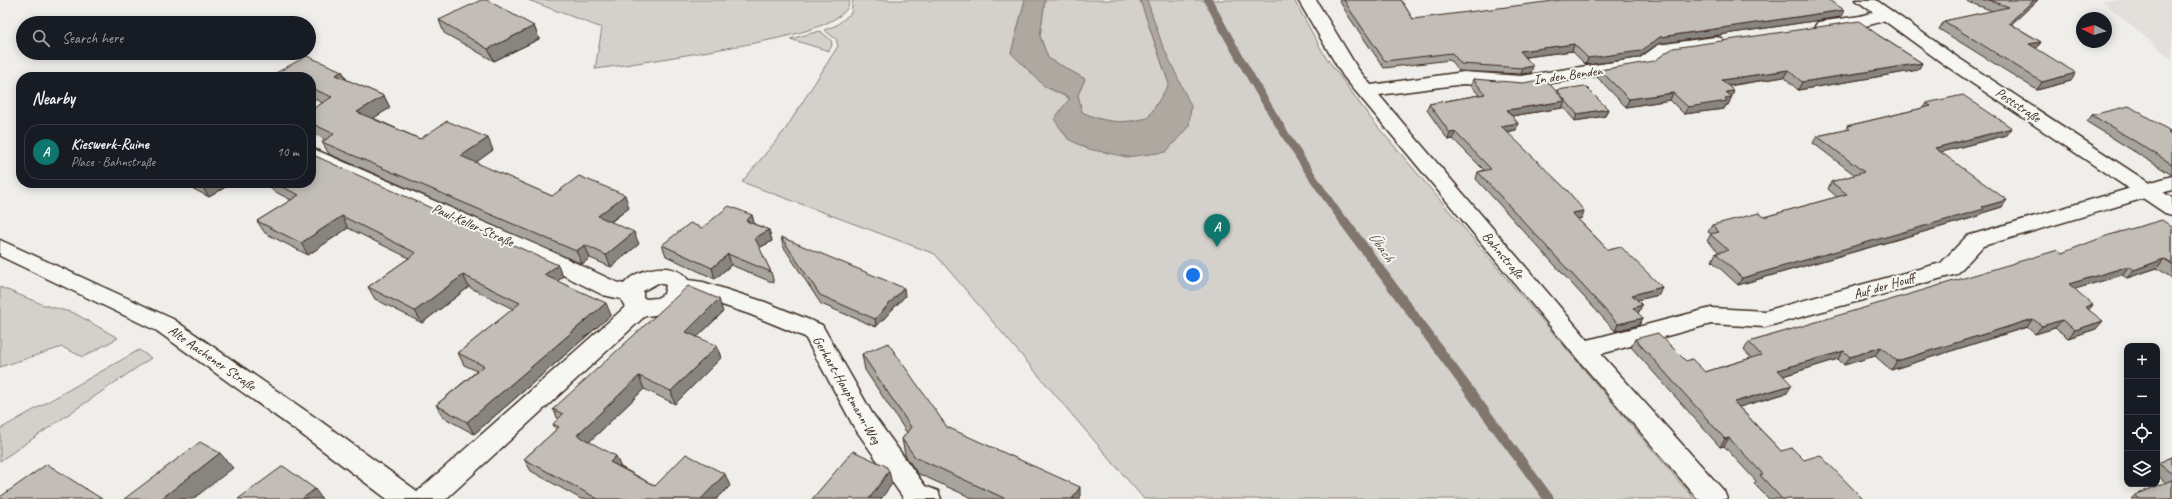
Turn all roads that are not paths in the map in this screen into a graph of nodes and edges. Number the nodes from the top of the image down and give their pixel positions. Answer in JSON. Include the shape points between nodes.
{"nodes":[{"id":1,"x":1307,"y":0,"type":"edge"},
{"id":2,"x":1865,"y":0,"type":"edge"},
{"id":3,"x":1884,"y":14,"type":"junction"},
{"id":4,"x":1807,"y":29,"type":"edge"},
{"id":5,"x":1729,"y":40,"type":"edge"},
{"id":6,"x":1366,"y":91,"type":"junction"},
{"id":7,"x":316,"y":154,"type":"edge"},
{"id":8,"x":2172,"y":183,"type":"edge"},
{"id":9,"x":2146,"y":192,"type":"junction"},
{"id":10,"x":2172,"y":208,"type":"edge"},
{"id":11,"x":0,"y":247,"type":"edge"},
{"id":12,"x":679,"y":287,"type":"junction"},
{"id":13,"x":635,"y":300,"type":"junction"},
{"id":14,"x":1582,"y":350,"type":"junction"},
{"id":15,"x":407,"y":499,"type":"edge"},
{"id":16,"x":428,"y":499,"type":"edge"},
{"id":17,"x":928,"y":499,"type":"edge"},
{"id":18,"x":1714,"y":499,"type":"edge"}],
"edges":[{"from":1,"to":6,"type":"street","name":"Bahnstraße","via":[[1350,72]]},
{"from":2,"to":3,"type":"street","name":"Poststraße"},
{"from":3,"to":4,"type":"street","via":[[1862,21]]},
{"from":3,"to":9,"type":"street","name":"Poststraße"},
{"from":5,"to":6,"type":"street","name":"In den Benden","via":[[1664,49],[1645,63],[1521,82],[1464,78]]},
{"from":6,"to":14,"type":"street","name":"Bahnstraße"},
{"from":7,"to":13,"type":"street","name":"Paul-Keller-Straße"},
{"from":8,"to":9,"type":"street","name":"Auf der Houff"},
{"from":9,"to":10,"type":"street","name":"Poststraße"},
{"from":9,"to":14,"type":"street","name":"Auf der Houff","via":[[1975,241],[1949,269],[1765,319],[1711,316]]},
{"from":11,"to":15,"type":"street","name":"Alte Aachener Straße","via":[[165,325]]},
{"from":12,"to":13,"type":"street","name":"Paul-Keller-Straße","via":[[673,299],[666,304],[648,308]]},
{"from":12,"to":13,"type":"street","via":[[672,277],[657,275],[640,281]]},
{"from":12,"to":17,"type":"street","name":"Gerhart-Hauptmann-Weg","via":[[703,290],[814,331],[863,420],[884,451],[916,494]]},
{"from":13,"to":16,"type":"street"},
{"from":14,"to":18,"type":"street","name":"Bahnstraße"}]}
